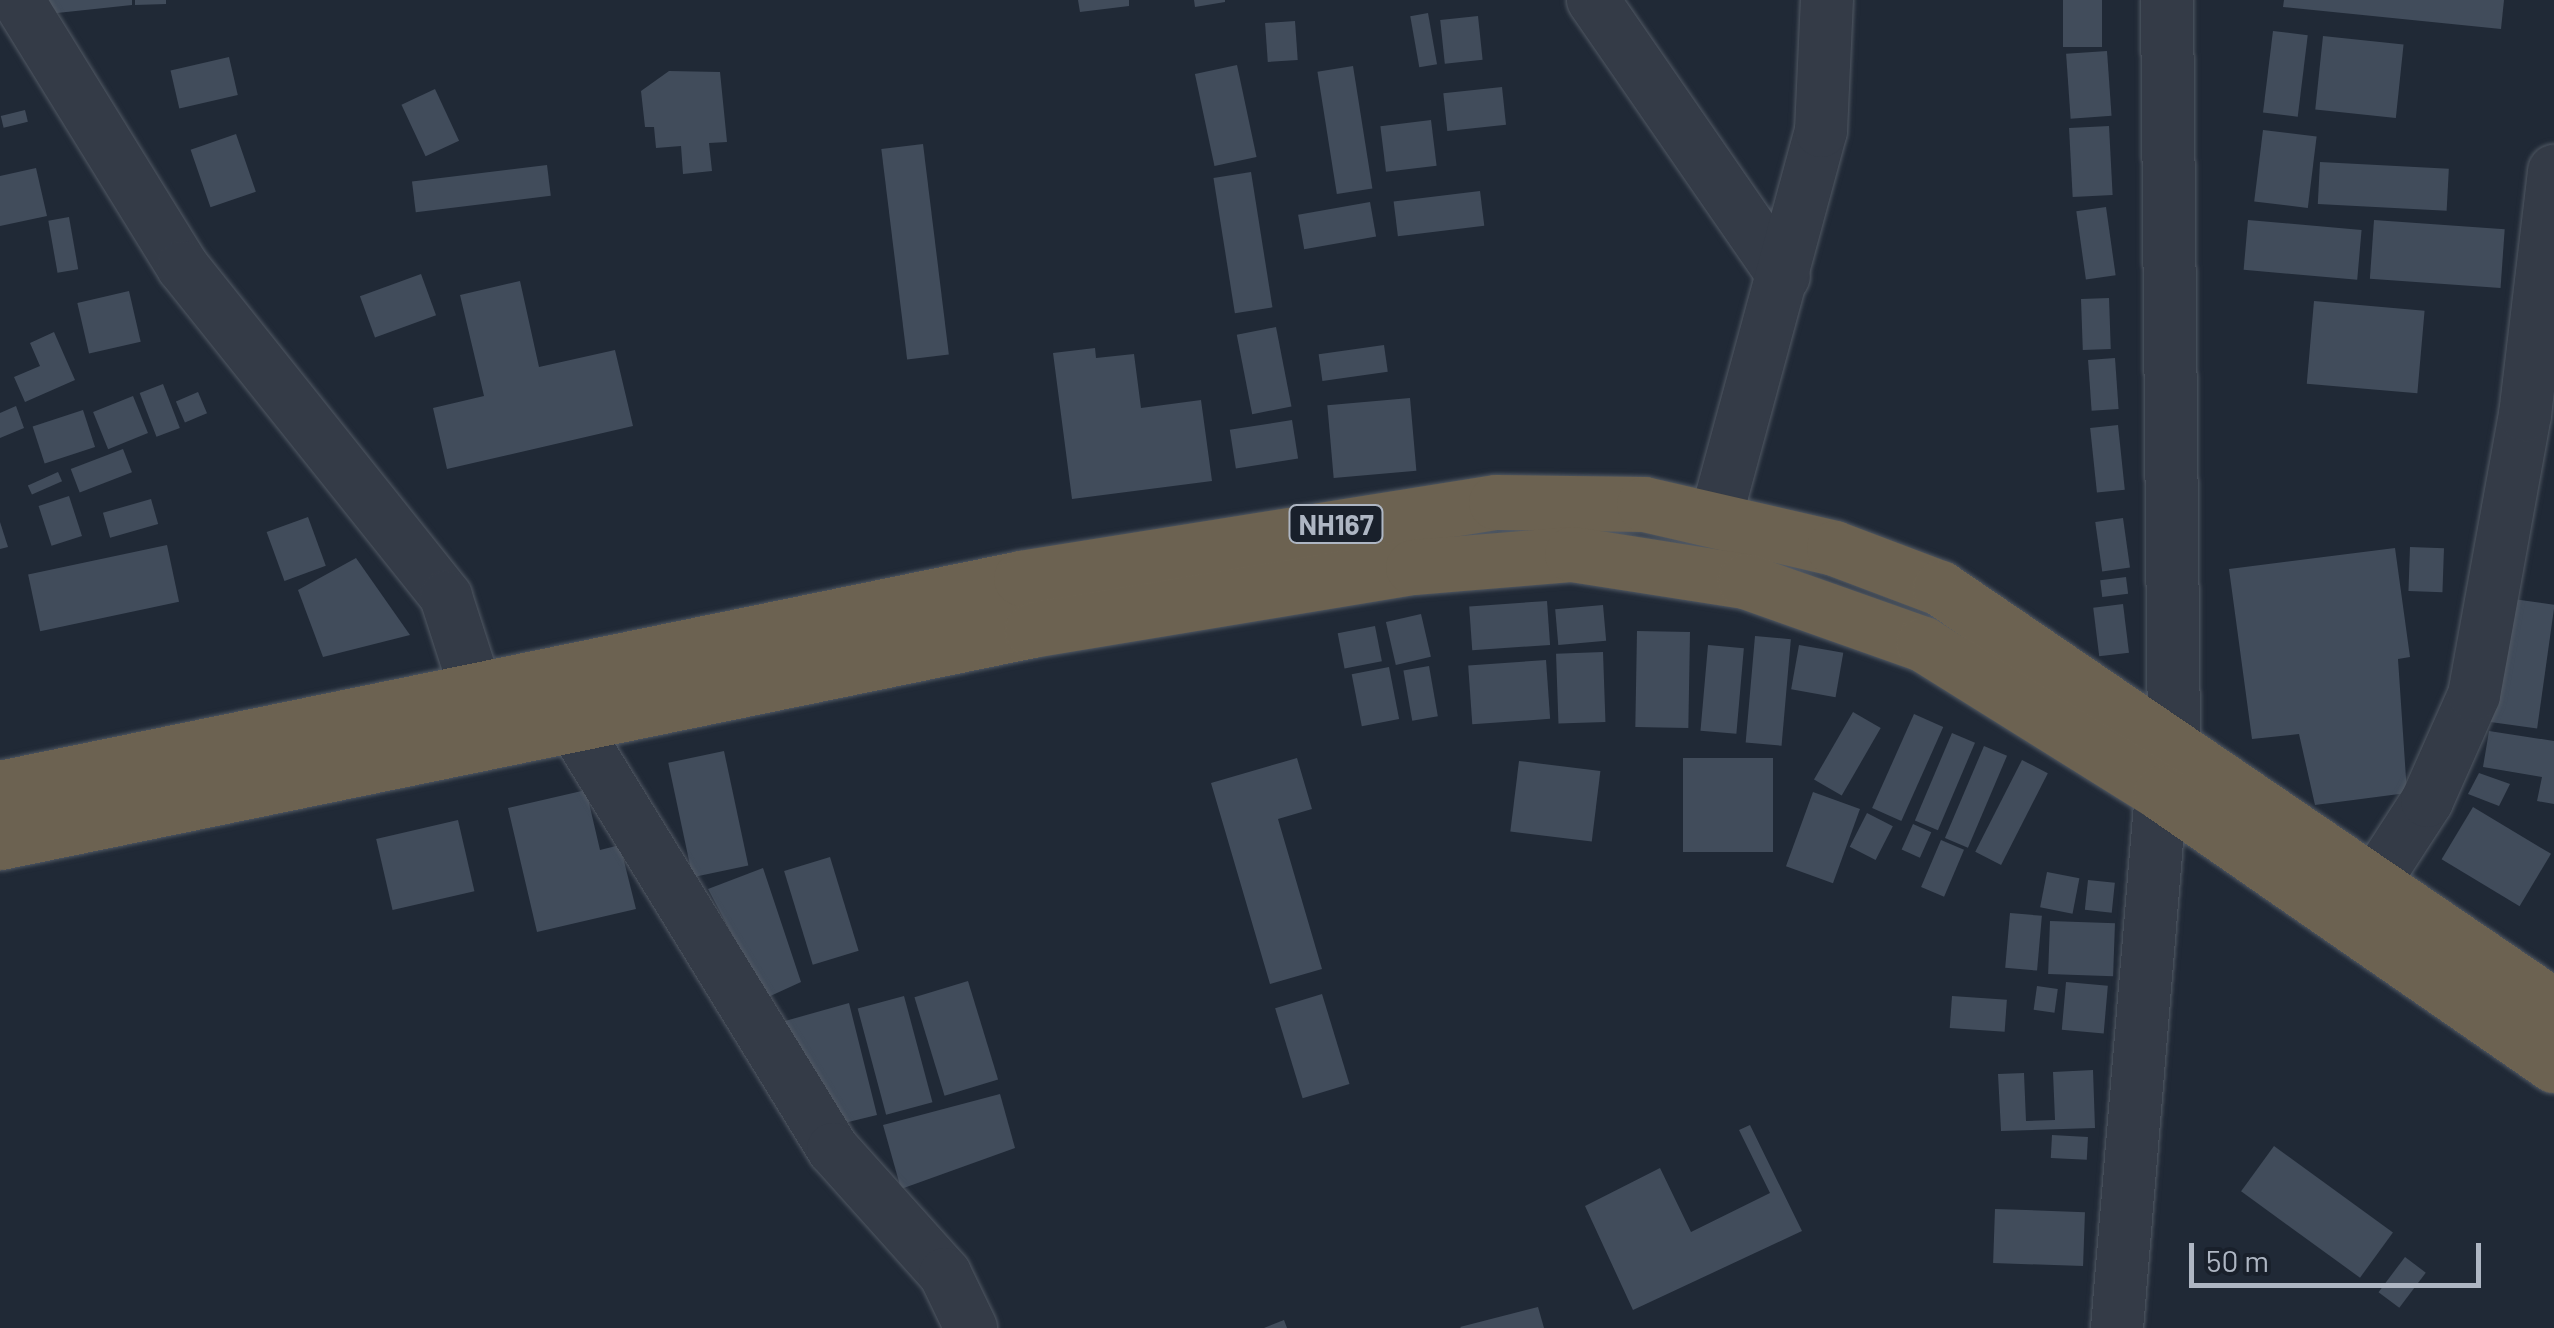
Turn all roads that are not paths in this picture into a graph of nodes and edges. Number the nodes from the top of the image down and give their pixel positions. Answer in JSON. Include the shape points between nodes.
{"nodes":[{"id":1,"x":18,"y":0,"type":"edge"},
{"id":2,"x":1593,"y":0,"type":"edge"},
{"id":3,"x":1827,"y":0,"type":"edge"},
{"id":4,"x":2166,"y":0,"type":"edge"},
{"id":5,"x":2554,"y":170,"type":"edge"},
{"id":6,"x":1784,"y":277,"type":"junction"},
{"id":7,"x":2532,"y":502,"type":"edge"},
{"id":8,"x":1716,"y":516,"type":"junction"},
{"id":9,"x":481,"y":686,"type":"junction"},
{"id":10,"x":571,"y":722,"type":"junction"},
{"id":11,"x":491,"y":739,"type":"junction"},
{"id":12,"x":2168,"y":768,"type":"junction"},
{"id":13,"x":0,"y":788,"type":"edge"},
{"id":14,"x":0,"y":842,"type":"edge"},
{"id":15,"x":2362,"y":902,"type":"junction"},
{"id":16,"x":2554,"y":1006,"type":"edge"},
{"id":17,"x":2554,"y":1065,"type":"edge"},
{"id":18,"x":971,"y":1328,"type":"edge"},
{"id":19,"x":2117,"y":1328,"type":"edge"}],
"edges":[{"from":1,"to":9,"type":"street","via":[[183,268],[446,597]]},
{"from":2,"to":6,"type":"street"},
{"from":3,"to":6,"type":"street","via":[[1821,131]]},
{"from":4,"to":12,"type":"street"},
{"from":5,"to":7,"type":"street"},
{"from":6,"to":8,"type":"street"},
{"from":7,"to":15,"type":"street","via":[[2474,694],[2427,801]]},
{"from":8,"to":9,"type":"highway","number":"NH167","via":[[1574,499],[1402,513]]},
{"from":8,"to":12,"type":"highway","number":"NH167","via":[[1940,588]]},
{"from":9,"to":11,"type":"street"},
{"from":9,"to":13,"type":"highway","number":"NH167"},
{"from":10,"to":11,"type":"highway","number":"NH167"},
{"from":10,"to":12,"type":"highway","number":"NH167","via":[[1070,624],[1413,566],[1572,554],[1657,562],[1840,609]]},
{"from":10,"to":18,"type":"street","via":[[833,1149],[944,1274]]},
{"from":11,"to":14,"type":"highway","number":"NH167"},
{"from":12,"to":15,"type":"highway","number":"NH167"},
{"from":12,"to":19,"type":"street"},
{"from":15,"to":16,"type":"highway","number":"NH167"},
{"from":15,"to":17,"type":"highway","number":"NH167"}]}
